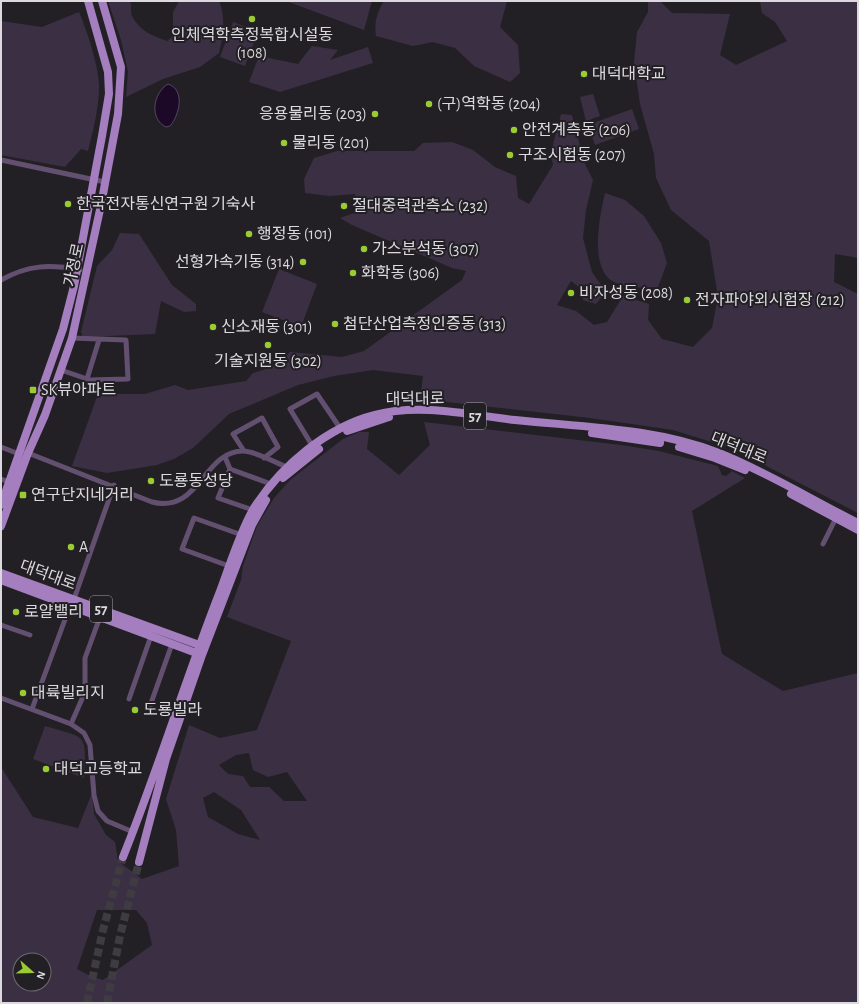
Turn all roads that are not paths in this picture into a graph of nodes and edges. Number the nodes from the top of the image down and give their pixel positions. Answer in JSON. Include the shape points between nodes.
{"nodes":[{"id":1,"x":88,"y":1,"type":"edge"},
{"id":2,"x":102,"y":1,"type":"edge"},
{"id":3,"x":1,"y":160,"type":"edge"},
{"id":4,"x":94,"y":179,"type":"junction"},
{"id":5,"x":105,"y":182,"type":"junction"},
{"id":6,"x":76,"y":269,"type":"junction"},
{"id":7,"x":87,"y":271,"type":"junction"},
{"id":8,"x":1,"y":280,"type":"edge"},
{"id":9,"x":72,"y":338,"type":"junction"},
{"id":10,"x":98,"y":340,"type":"junction"},
{"id":11,"x":61,"y":370,"type":"junction"},
{"id":12,"x":87,"y":379,"type":"junction"},
{"id":13,"x":340,"y":428,"type":"junction"},
{"id":14,"x":1,"y":447,"type":"edge"},
{"id":15,"x":313,"y":447,"type":"junction"},
{"id":16,"x":244,"y":451,"type":"junction"},
{"id":17,"x":24,"y":453,"type":"junction"},
{"id":18,"x":225,"y":457,"type":"junction"},
{"id":19,"x":264,"y":458,"type":"junction"},
{"id":20,"x":287,"y":467,"type":"junction"},
{"id":21,"x":230,"y":469,"type":"junction"},
{"id":22,"x":1,"y":479,"type":"edge"},
{"id":23,"x":9,"y":482,"type":"junction"},
{"id":24,"x":271,"y":484,"type":"junction"},
{"id":25,"x":114,"y":485,"type":"junction"},
{"id":26,"x":1,"y":505,"type":"edge"},
{"id":27,"x":253,"y":510,"type":"junction"},
{"id":28,"x":837,"y":516,"type":"junction"},
{"id":29,"x":858,"y":523,"type":"edge"},
{"id":30,"x":1,"y":526,"type":"edge"},
{"id":31,"x":858,"y":530,"type":"edge"},
{"id":32,"x":242,"y":535,"type":"junction"},
{"id":33,"x":823,"y":544,"type":"dead end"},
{"id":34,"x":230,"y":566,"type":"junction"},
{"id":35,"x":1,"y":575,"type":"edge"},
{"id":36,"x":72,"y":603,"type":"junction"},
{"id":37,"x":100,"y":617,"type":"junction"},
{"id":38,"x":1,"y":625,"type":"edge"},
{"id":39,"x":30,"y":635,"type":"dead end"},
{"id":40,"x":151,"y":636,"type":"junction"},
{"id":41,"x":172,"y":644,"type":"junction"},
{"id":42,"x":202,"y":646,"type":"junction"},
{"id":43,"x":199,"y":654,"type":"junction"},
{"id":44,"x":1,"y":698,"type":"edge"},
{"id":45,"x":129,"y":699,"type":"dead end"},
{"id":46,"x":150,"y":706,"type":"dead end"},
{"id":47,"x":32,"y":709,"type":"junction"},
{"id":48,"x":71,"y":724,"type":"junction"},
{"id":49,"x":133,"y":832,"type":"junction"},
{"id":50,"x":123,"y":857,"type":"tunnel mouth"},
{"id":51,"x":139,"y":862,"type":"tunnel mouth"}],
"edges":[{"from":1,"to":4,"type":"main road","name":"가정로","via":[[108,72],[109,94]]},
{"from":2,"to":5,"type":"main road","name":"가정로","via":[[121,67],[118,114]]},
{"from":3,"to":4,"type":"street"},
{"from":4,"to":5,"type":"street"},
{"from":4,"to":6,"type":"main road","name":"가정로"},
{"from":5,"to":7,"type":"main road","name":"가정로"},
{"from":6,"to":7,"type":"street"},
{"from":6,"to":8,"type":"street","via":[[35,266]]},
{"from":6,"to":17,"type":"main road","name":"가정로","via":[[63,329]]},
{"from":7,"to":9,"type":"main road","name":"가정로"},
{"from":9,"to":10,"type":"street"},
{"from":9,"to":11,"type":"main road","name":"가정로"},
{"from":10,"to":12,"type":"street"},
{"from":10,"to":12,"type":"street","via":[[126,340],[128,378]]},
{"from":11,"to":12,"type":"street"},
{"from":11,"to":17,"type":"main road","name":"가정로","via":[[45,415]]},
{"from":13,"to":15,"type":"main road","name":"대덕대로","number":"57"},
{"from":13,"to":15,"type":"street","via":[[317,394],[290,409]]},
{"from":13,"to":28,"type":"main road","name":"대덕대로","number":"57","via":[[377,414],[418,410],[650,435],[716,452],[753,467]]},
{"from":14,"to":17,"type":"street"},
{"from":15,"to":20,"type":"main road","name":"대덕대로","number":"57"},
{"from":16,"to":18,"type":"street"},
{"from":16,"to":19,"type":"street"},
{"from":16,"to":19,"type":"street","via":[[234,434],[262,418],[278,447]]},
{"from":17,"to":23,"type":"main road","name":"가정로"},
{"from":17,"to":25,"type":"street"},
{"from":17,"to":30,"type":"main road","name":"가정로"},
{"from":18,"to":21,"type":"street"},
{"from":18,"to":25,"type":"street","via":[[188,496],[168,504],[158,503]]},
{"from":19,"to":20,"type":"street"},
{"from":20,"to":24,"type":"main road","name":"대덕대로","number":"57"},
{"from":21,"to":24,"type":"street"},
{"from":21,"to":27,"type":"street","via":[[218,498]]},
{"from":22,"to":23,"type":"street"},
{"from":23,"to":26,"type":"main road","name":"가정로"},
{"from":24,"to":27,"type":"main road","name":"대덕대로","number":"57"},
{"from":25,"to":36,"type":"street"},
{"from":27,"to":32,"type":"main road","name":"대덕대로","number":"57"},
{"from":28,"to":29,"type":"main road","name":"대덕대로","number":"57"},
{"from":28,"to":31,"type":"main road","name":"대덕대로","number":"57"},
{"from":28,"to":33,"type":"street"},
{"from":28,"to":42,"type":"main road","name":"대덕대로","number":"57","via":[[751,472],[676,446],[592,433],[426,415],[388,417],[351,429],[331,439],[289,472],[275,487],[252,525]]},
{"from":32,"to":34,"type":"main road","name":"대덕대로","number":"57"},
{"from":32,"to":34,"type":"street","via":[[194,518],[182,549]]},
{"from":34,"to":42,"type":"main road","name":"대덕대로","number":"57"},
{"from":35,"to":36,"type":"main road","name":"대덕대로","number":"57"},
{"from":36,"to":37,"type":"main road","name":"대덕대로","number":"57"},
{"from":36,"to":42,"type":"main road","name":"대덕대로","number":"57"},
{"from":36,"to":47,"type":"street"},
{"from":37,"to":40,"type":"main road","name":"대덕대로","number":"57"},
{"from":37,"to":48,"type":"street","via":[[85,658],[84,692]]},
{"from":38,"to":39,"type":"street"},
{"from":40,"to":41,"type":"main road","name":"대덕대로","number":"57"},
{"from":40,"to":45,"type":"street"},
{"from":41,"to":43,"type":"main road","name":"대덕대로","number":"57"},
{"from":41,"to":46,"type":"street"},
{"from":42,"to":43,"type":"main road","name":"대덕대로","number":"57"},
{"from":43,"to":49,"type":"main road"},
{"from":43,"to":51,"type":"main road","via":[[166,759]]},
{"from":44,"to":47,"type":"street"},
{"from":47,"to":48,"type":"street"},
{"from":48,"to":49,"type":"street","via":[[84,733],[90,745],[94,795],[98,811],[107,821]]},
{"from":49,"to":50,"type":"main road"}]}
